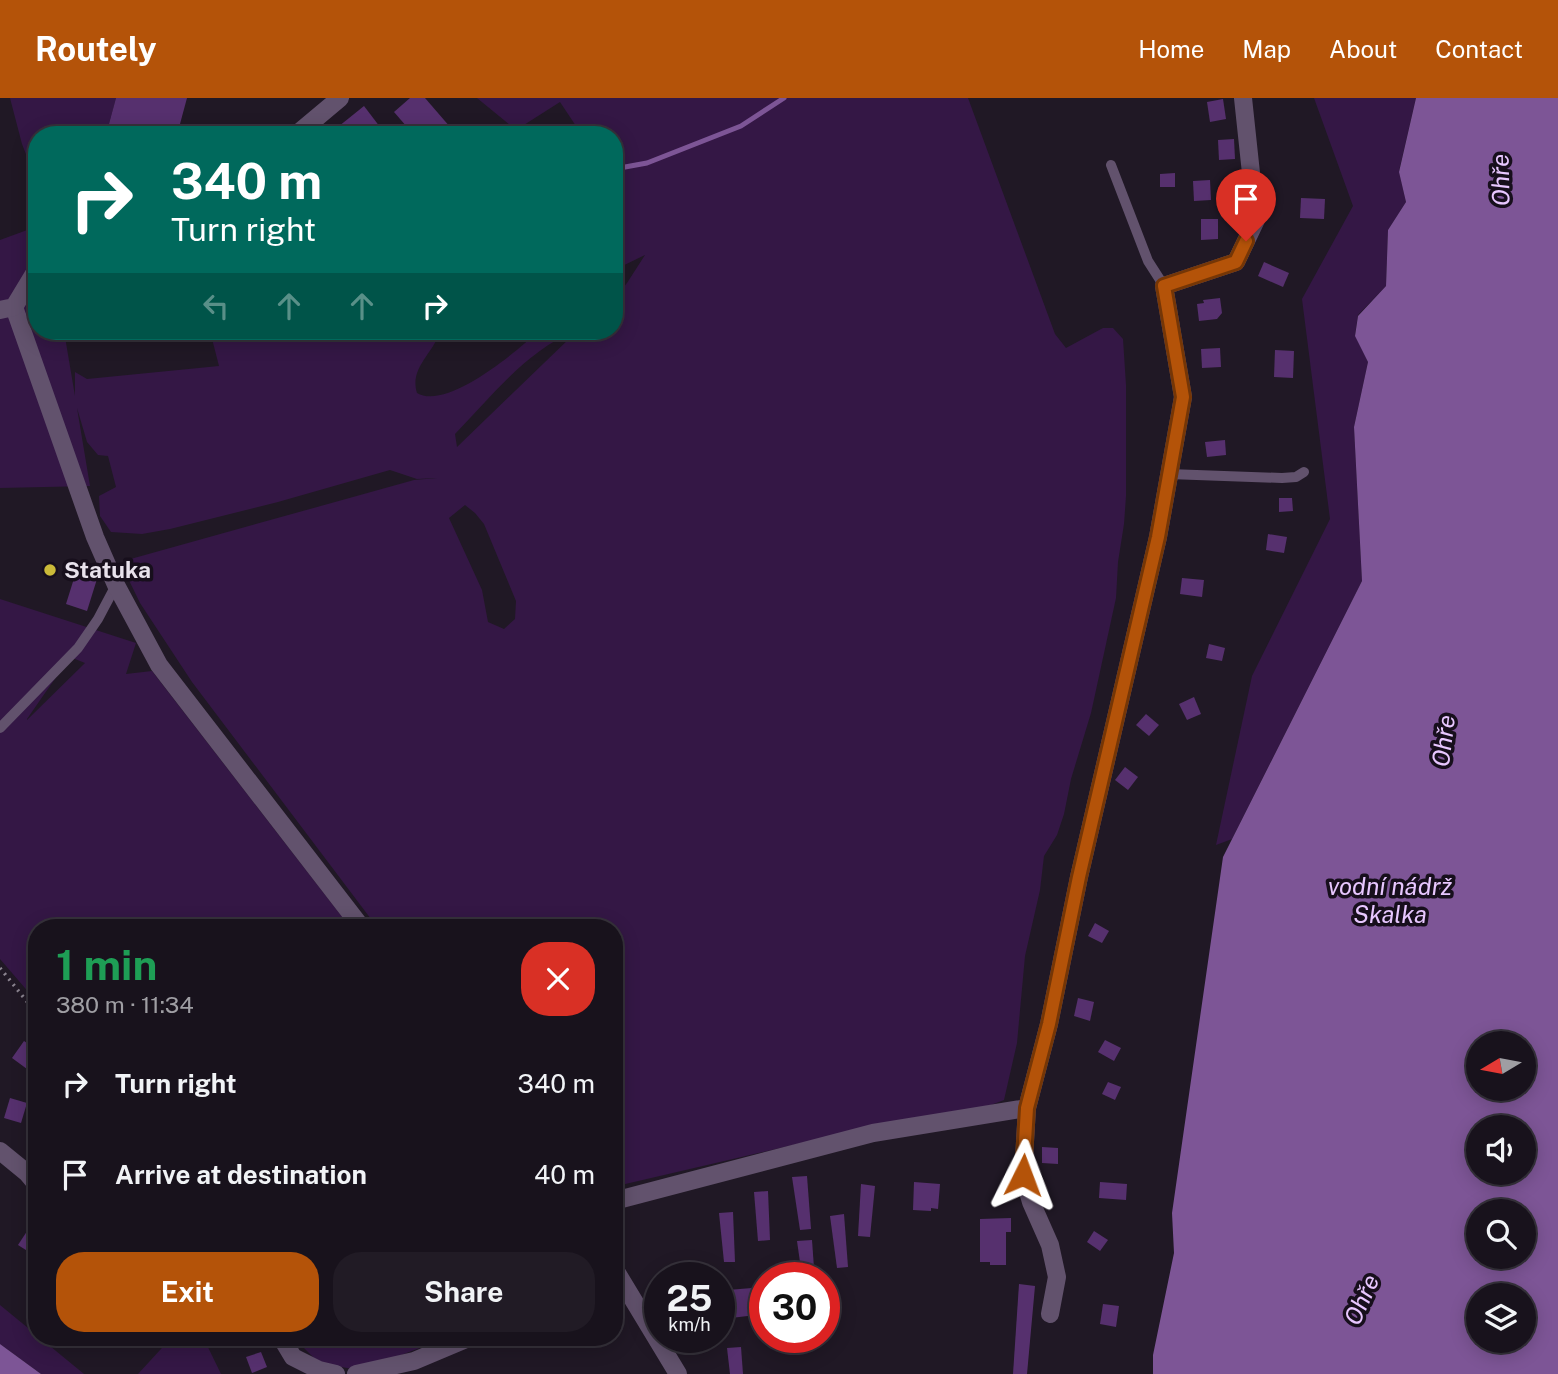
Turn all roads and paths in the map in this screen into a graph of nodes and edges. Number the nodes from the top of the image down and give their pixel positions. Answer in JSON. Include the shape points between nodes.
{"nodes":[{"id":1,"x":340,"y":98,"type":"edge"},
{"id":2,"x":1243,"y":98,"type":"edge"},
{"id":3,"x":307,"y":126,"type":"edge"},
{"id":4,"x":1111,"y":164,"type":"dead end"},
{"id":5,"x":28,"y":281,"type":"edge"},
{"id":6,"x":1164,"y":286,"type":"junction"},
{"id":7,"x":7,"y":308,"type":"edge"},
{"id":8,"x":1304,"y":472,"type":"dead end"},
{"id":9,"x":1169,"y":474,"type":"junction"},
{"id":10,"x":116,"y":585,"type":"junction"},
{"id":11,"x":0,"y":727,"type":"edge"},
{"id":12,"x":355,"y":919,"type":"edge"},
{"id":13,"x":0,"y":968,"type":"edge"},
{"id":14,"x":28,"y":1003,"type":"edge"},
{"id":15,"x":1027,"y":1108,"type":"junction"},
{"id":16,"x":0,"y":1151,"type":"edge"},
{"id":17,"x":28,"y":1174,"type":"edge"},
{"id":18,"x":623,"y":1199,"type":"edge"},
{"id":19,"x":623,"y":1283,"type":"edge"},
{"id":20,"x":1050,"y":1314,"type":"dead end"},
{"id":21,"x":286,"y":1346,"type":"edge"},
{"id":22,"x":450,"y":1346,"type":"edge"},
{"id":23,"x":336,"y":1374,"type":"edge"},
{"id":24,"x":356,"y":1374,"type":"edge"},
{"id":25,"x":678,"y":1374,"type":"edge"}],
"edges":[{"from":1,"to":3,"type":"street"},
{"from":2,"to":6,"type":"street","via":[[1256,220],[1236,262]]},
{"from":4,"to":6,"type":"lane","via":[[1148,261]]},
{"from":5,"to":7,"type":"street"},
{"from":6,"to":9,"type":"street","via":[[1183,397]]},
{"from":7,"to":10,"type":"street"},
{"from":8,"to":9,"type":"lane","via":[[1282,478]]},
{"from":9,"to":15,"type":"street"},
{"from":10,"to":11,"type":"lane","via":[[78,648]]},
{"from":10,"to":12,"type":"street","via":[[159,664]]},
{"from":13,"to":14,"type":"path"},
{"from":15,"to":18,"type":"street","via":[[873,1133]]},
{"from":15,"to":20,"type":"street","via":[[1023,1175],[1057,1277]]},
{"from":16,"to":17,"type":"street"},
{"from":19,"to":25,"type":"street"},
{"from":21,"to":23,"type":"street","via":[[293,1357]]},
{"from":22,"to":24,"type":"street","via":[[414,1361]]}]}
